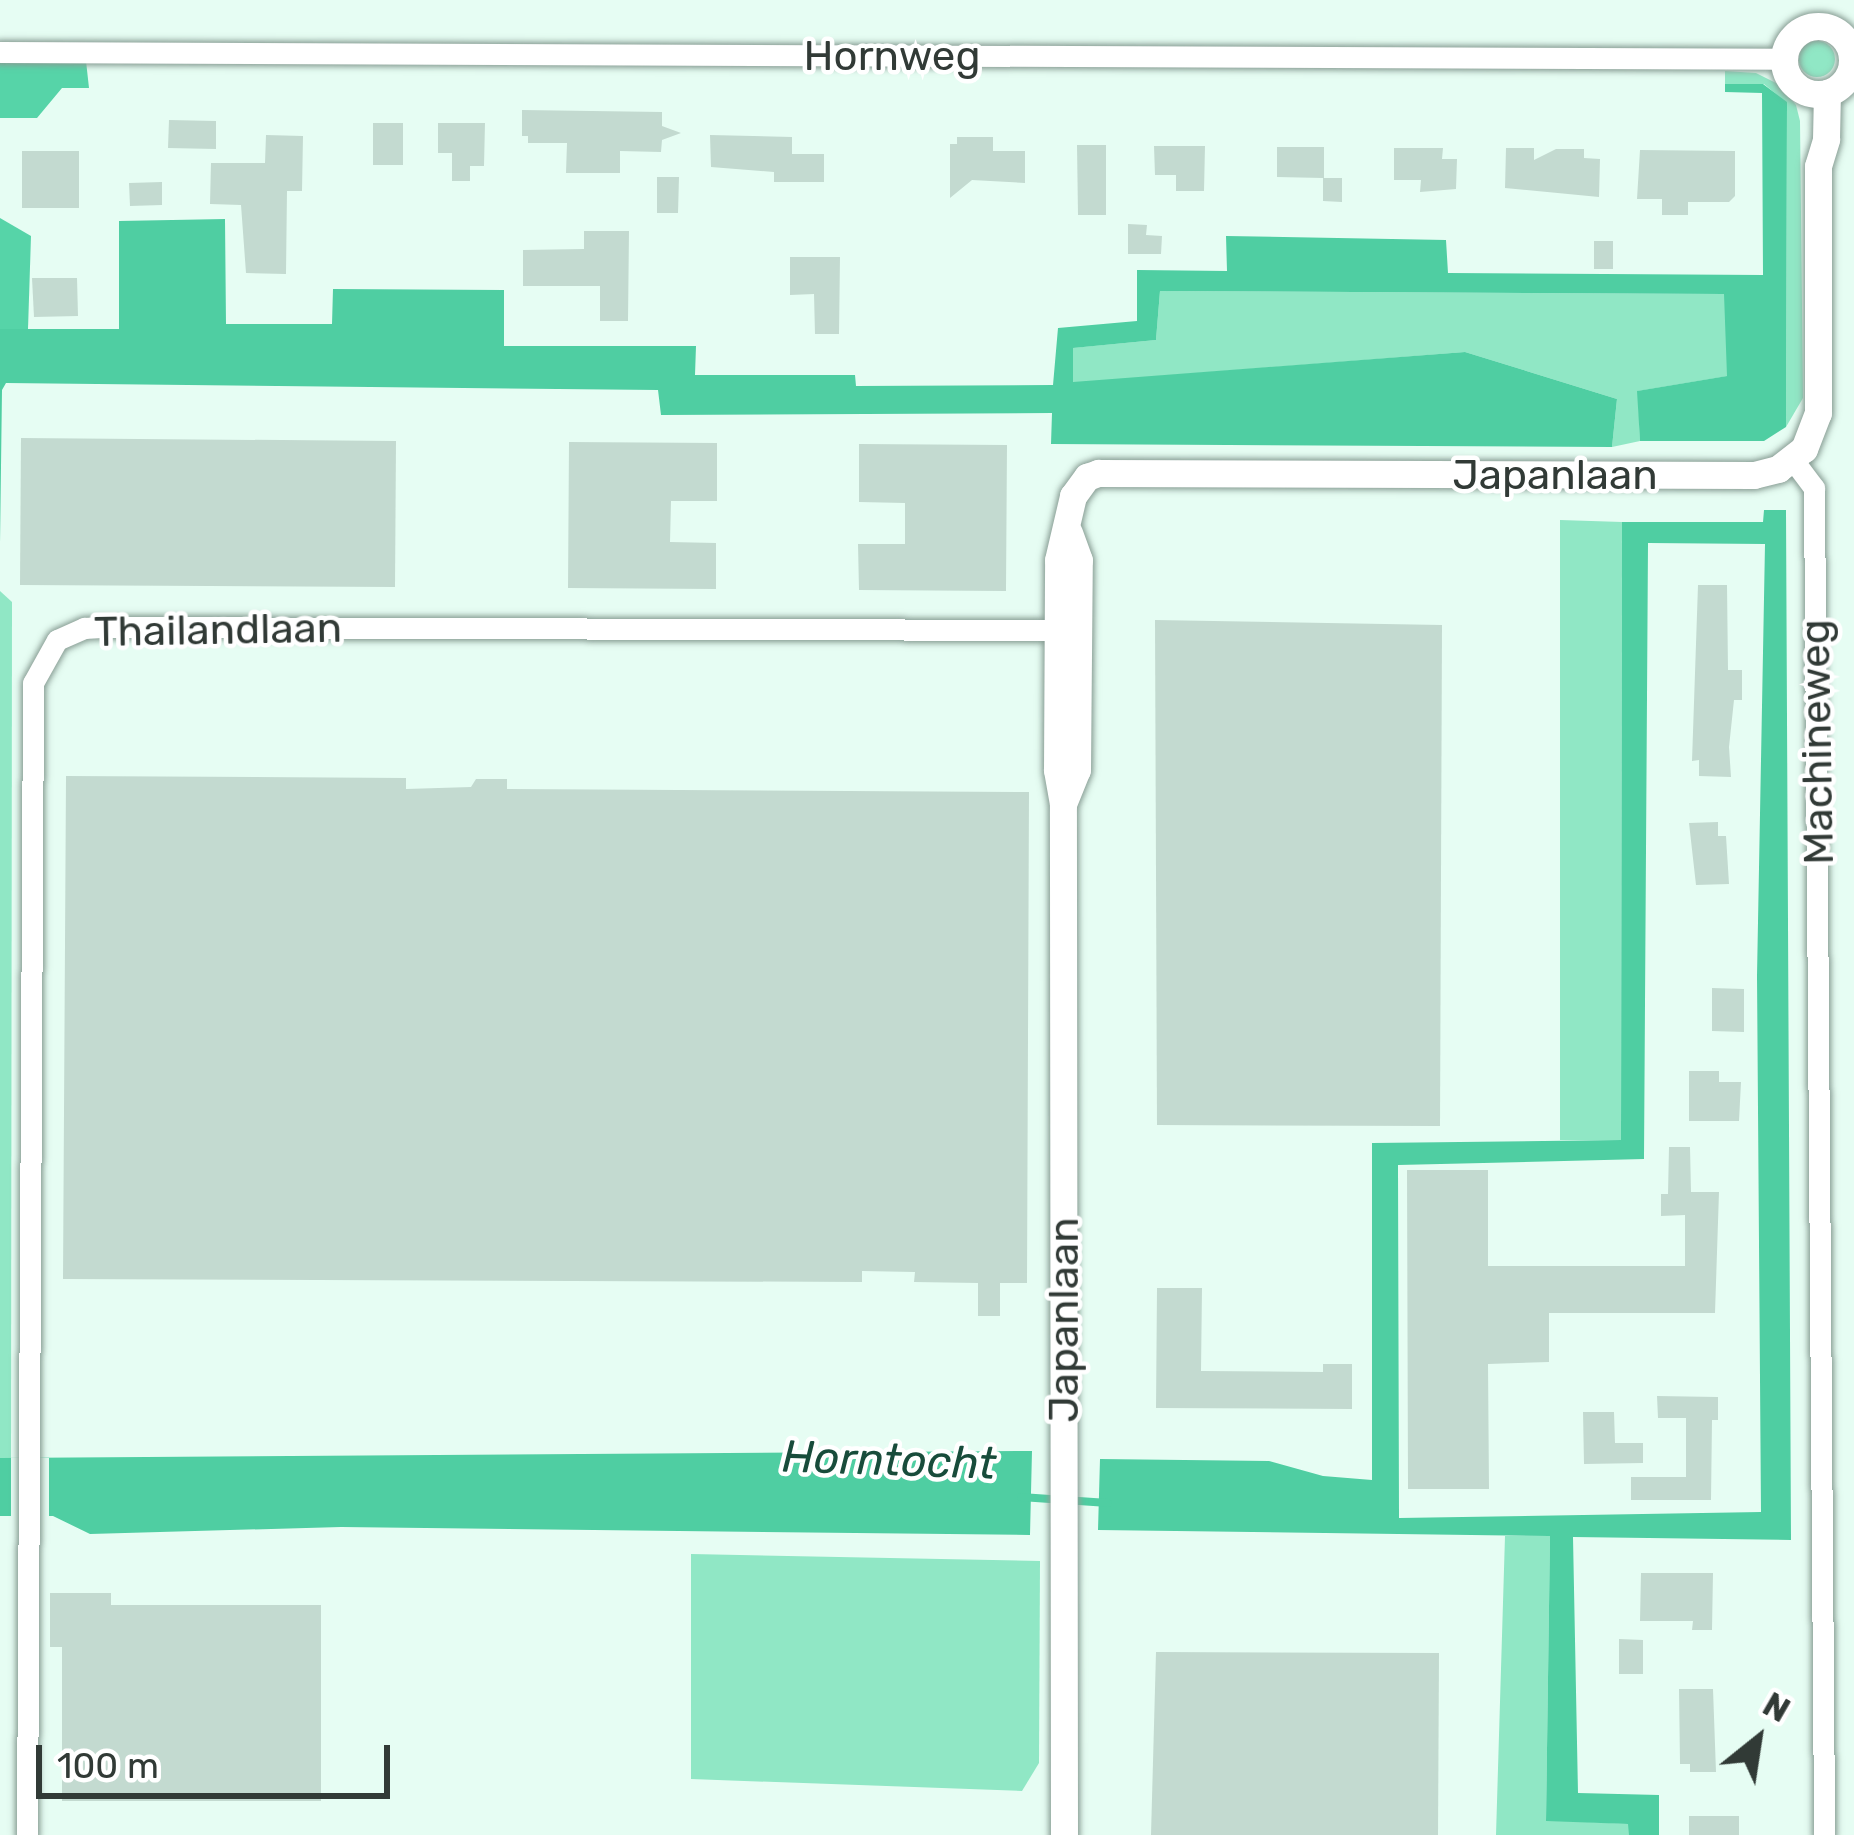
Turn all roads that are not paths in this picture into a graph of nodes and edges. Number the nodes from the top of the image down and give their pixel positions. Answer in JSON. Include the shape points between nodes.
{"nodes":[{"id":1,"x":1817,"y":14,"type":"edge"},
{"id":2,"x":0,"y":52,"type":"edge"},
{"id":3,"x":1784,"y":58,"type":"junction"},
{"id":4,"x":1853,"y":59,"type":"edge"},
{"id":5,"x":1817,"y":93,"type":"junction"},
{"id":6,"x":1793,"y":460,"type":"junction"},
{"id":7,"x":1068,"y":630,"type":"junction"},
{"id":8,"x":27,"y":1835,"type":"edge"},
{"id":9,"x":1064,"y":1835,"type":"edge"},
{"id":10,"x":1824,"y":1835,"type":"edge"}],
"edges":[{"from":1,"to":3,"type":"street"},
{"from":1,"to":4,"type":"street"},
{"from":2,"to":3,"type":"street","name":"Hornweg"},
{"from":3,"to":5,"type":"street","via":[[1790,79]]},
{"from":4,"to":5,"type":"street","via":[[1842,85]]},
{"from":5,"to":6,"type":"street","via":[[1826,139],[1818,166],[1818,413]]},
{"from":6,"to":7,"type":"street","name":"Japanlaan","via":[[1754,475],[1098,473],[1073,496],[1058,560]]},
{"from":6,"to":10,"type":"street","name":"Machineweg","via":[[1814,488]]},
{"from":7,"to":8,"type":"street","name":"Thailandlaan","via":[[106,627],[57,640],[33,683]]},
{"from":7,"to":9,"type":"street","name":"Japanlaan","via":[[1057,770]]}]}
